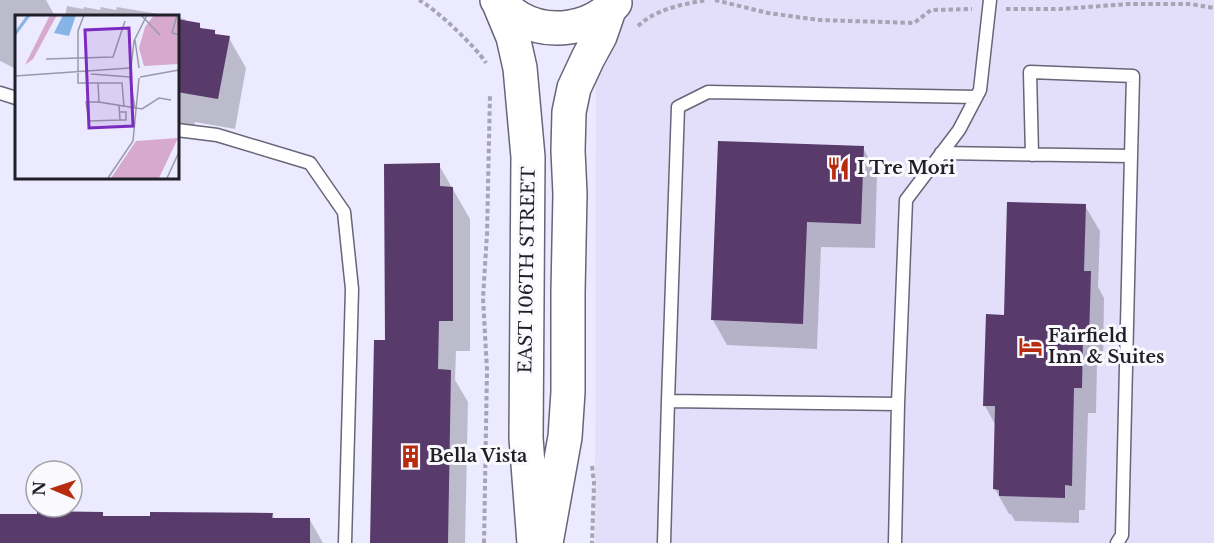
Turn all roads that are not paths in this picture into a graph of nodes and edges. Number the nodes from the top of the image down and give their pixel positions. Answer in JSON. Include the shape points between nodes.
{"nodes":[{"id":1,"x":498,"y":1,"type":"edge"},
{"id":2,"x":613,"y":5,"type":"edge"},
{"id":3,"x":989,"y":5,"type":"edge"},
{"id":4,"x":0,"y":93,"type":"edge"},
{"id":5,"x":976,"y":97,"type":"junction"},
{"id":6,"x":15,"y":98,"type":"edge"},
{"id":7,"x":178,"y":130,"type":"edge"},
{"id":8,"x":941,"y":153,"type":"junction"},
{"id":9,"x":1032,"y":155,"type":"junction"},
{"id":10,"x":1131,"y":156,"type":"junction"},
{"id":11,"x":668,"y":401,"type":"junction"},
{"id":12,"x":898,"y":405,"type":"junction"},
{"id":13,"x":345,"y":543,"type":"edge"},
{"id":14,"x":534,"y":543,"type":"edge"},
{"id":15,"x":546,"y":543,"type":"edge"},
{"id":16,"x":664,"y":543,"type":"edge"},
{"id":17,"x":895,"y":543,"type":"edge"},
{"id":18,"x":1117,"y":543,"type":"edge"}],
"edges":[{"from":1,"to":2,"type":"main road","via":[[531,24],[552,28],[585,24]]},
{"from":1,"to":14,"type":"main road","name":"EAST 106TH STREET","via":[[513,37],[520,68],[528,157],[526,438]]},
{"from":2,"to":15,"type":"main road","via":[[574,88],[569,112],[568,392],[565,437]]},
{"from":3,"to":5,"type":"lane"},
{"from":4,"to":6,"type":"lane"},
{"from":5,"to":8,"type":"lane"},
{"from":5,"to":11,"type":"lane","via":[[708,92],[678,107]]},
{"from":7,"to":13,"type":"lane","via":[[217,135],[310,163],[344,212],[352,289]]},
{"from":8,"to":9,"type":"lane"},
{"from":8,"to":12,"type":"lane","via":[[906,200]]},
{"from":9,"to":10,"type":"lane"},
{"from":9,"to":10,"type":"lane","via":[[1030,72],[1133,76]]},
{"from":10,"to":18,"type":"lane","via":[[1122,535]]},
{"from":11,"to":12,"type":"lane"},
{"from":11,"to":16,"type":"lane"},
{"from":12,"to":17,"type":"lane"}]}
